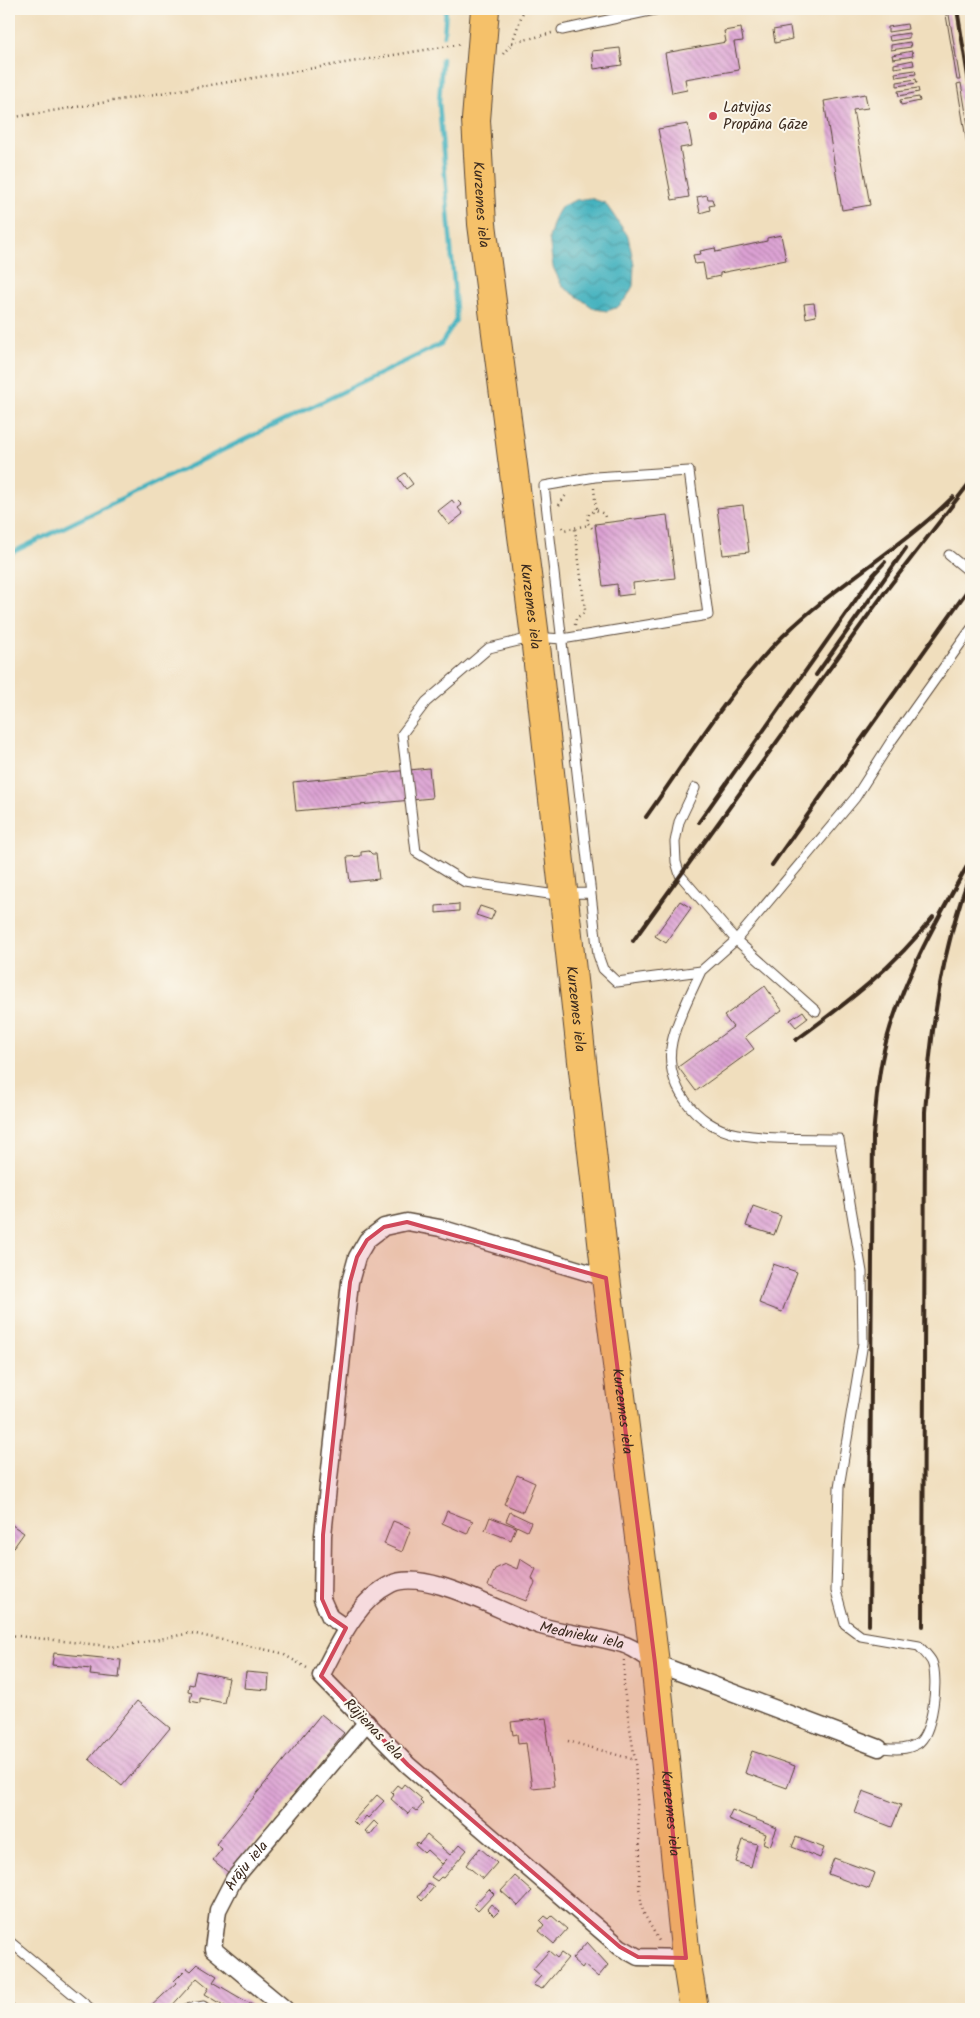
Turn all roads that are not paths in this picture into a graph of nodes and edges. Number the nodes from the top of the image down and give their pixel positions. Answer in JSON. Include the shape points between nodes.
{"nodes":[{"id":1,"x":485,"y":9,"type":"edge"},
{"id":2,"x":659,"y":9,"type":"edge"},
{"id":3,"x":562,"y":30,"type":"road end"},
{"id":4,"x":949,"y":555,"type":"dead end"},
{"id":5,"x":971,"y":573,"type":"edge"},
{"id":6,"x":971,"y":630,"type":"edge"},
{"id":7,"x":535,"y":637,"type":"junction"},
{"id":8,"x":562,"y":639,"type":"junction"},
{"id":9,"x":695,"y":788,"type":"dead end"},
{"id":10,"x":591,"y":893,"type":"junction"},
{"id":11,"x":564,"y":895,"type":"junction"},
{"id":12,"x":736,"y":940,"type":"junction"},
{"id":13,"x":701,"y":972,"type":"junction"},
{"id":14,"x":816,"y":1011,"type":"dead end"},
{"id":15,"x":606,"y":1278,"type":"junction"},
{"id":16,"x":346,"y":1628,"type":"junction"},
{"id":17,"x":655,"y":1663,"type":"junction"},
{"id":18,"x":321,"y":1676,"type":"joint"},
{"id":19,"x":366,"y":1722,"type":"junction"},
{"id":20,"x":879,"y":1748,"type":"joint"},
{"id":21,"x":9,"y":1941,"type":"edge"},
{"id":22,"x":686,"y":1958,"type":"junction"},
{"id":23,"x":91,"y":2009,"type":"edge"},
{"id":24,"x":186,"y":2009,"type":"edge"},
{"id":25,"x":208,"y":2009,"type":"edge"},
{"id":26,"x":285,"y":2009,"type":"edge"},
{"id":27,"x":694,"y":2009,"type":"edge"}],
"edges":[{"from":1,"to":7,"type":"highway","name":"Kurzemes iela","via":[[476,120],[482,224]]},
{"from":2,"to":3,"type":"lane"},
{"from":4,"to":5,"type":"lane"},
{"from":6,"to":12,"type":"lane","via":[[892,740],[855,798]]},
{"from":7,"to":8,"type":"lane"},
{"from":7,"to":11,"type":"highway","name":"Kurzemes iela"},
{"from":7,"to":11,"type":"lane","via":[[489,648],[426,702],[402,734],[416,852],[465,882]]},
{"from":8,"to":8,"type":"lane","via":[[708,615],[689,471],[592,477],[544,486]]},
{"from":8,"to":10,"type":"lane"},
{"from":9,"to":12,"type":"lane","via":[[679,822],[676,862],[680,875]]},
{"from":10,"to":11,"type":"lane"},
{"from":10,"to":13,"type":"lane","via":[[598,955],[603,969],[617,982]]},
{"from":11,"to":15,"type":"highway","name":"Kurzemes iela"},
{"from":12,"to":13,"type":"lane"},
{"from":12,"to":14,"type":"lane"},
{"from":13,"to":20,"type":"lane","via":[[672,1041],[670,1063],[675,1087],[684,1101],[705,1120],[736,1134],[839,1139],[862,1272],[864,1343],[838,1487],[836,1591],[845,1624],[861,1636],[919,1646],[932,1662],[935,1693],[928,1727],[919,1743],[900,1750]]},
{"from":15,"to":16,"type":"street","via":[[440,1228],[407,1222],[384,1227],[367,1240],[357,1257],[350,1282],[323,1535],[322,1599],[330,1617]]},
{"from":15,"to":17,"type":"highway","name":"Kurzemes iela"},
{"from":16,"to":17,"type":"street","name":"Mednieku iela","via":[[370,1598],[392,1583],[408,1580],[445,1586],[541,1626],[624,1644]]},
{"from":16,"to":18,"type":"street","name":"Mednieku iela"},
{"from":17,"to":20,"type":"street","name":"Mednieku iela"},
{"from":17,"to":22,"type":"highway","name":"Kurzemes iela"},
{"from":18,"to":19,"type":"street","name":"Rūjienas iela"},
{"from":19,"to":22,"type":"street","name":"Rūjienas iela","via":[[408,1765],[620,1947],[638,1956]]},
{"from":19,"to":26,"type":"street","name":"Arāju iela","via":[[234,1879],[218,1910],[213,1949]]},
{"from":21,"to":23,"type":"lane"},
{"from":22,"to":27,"type":"highway","name":"Kurzemes iela"},
{"from":24,"to":25,"type":"lane","via":[[204,2006]]}]}
